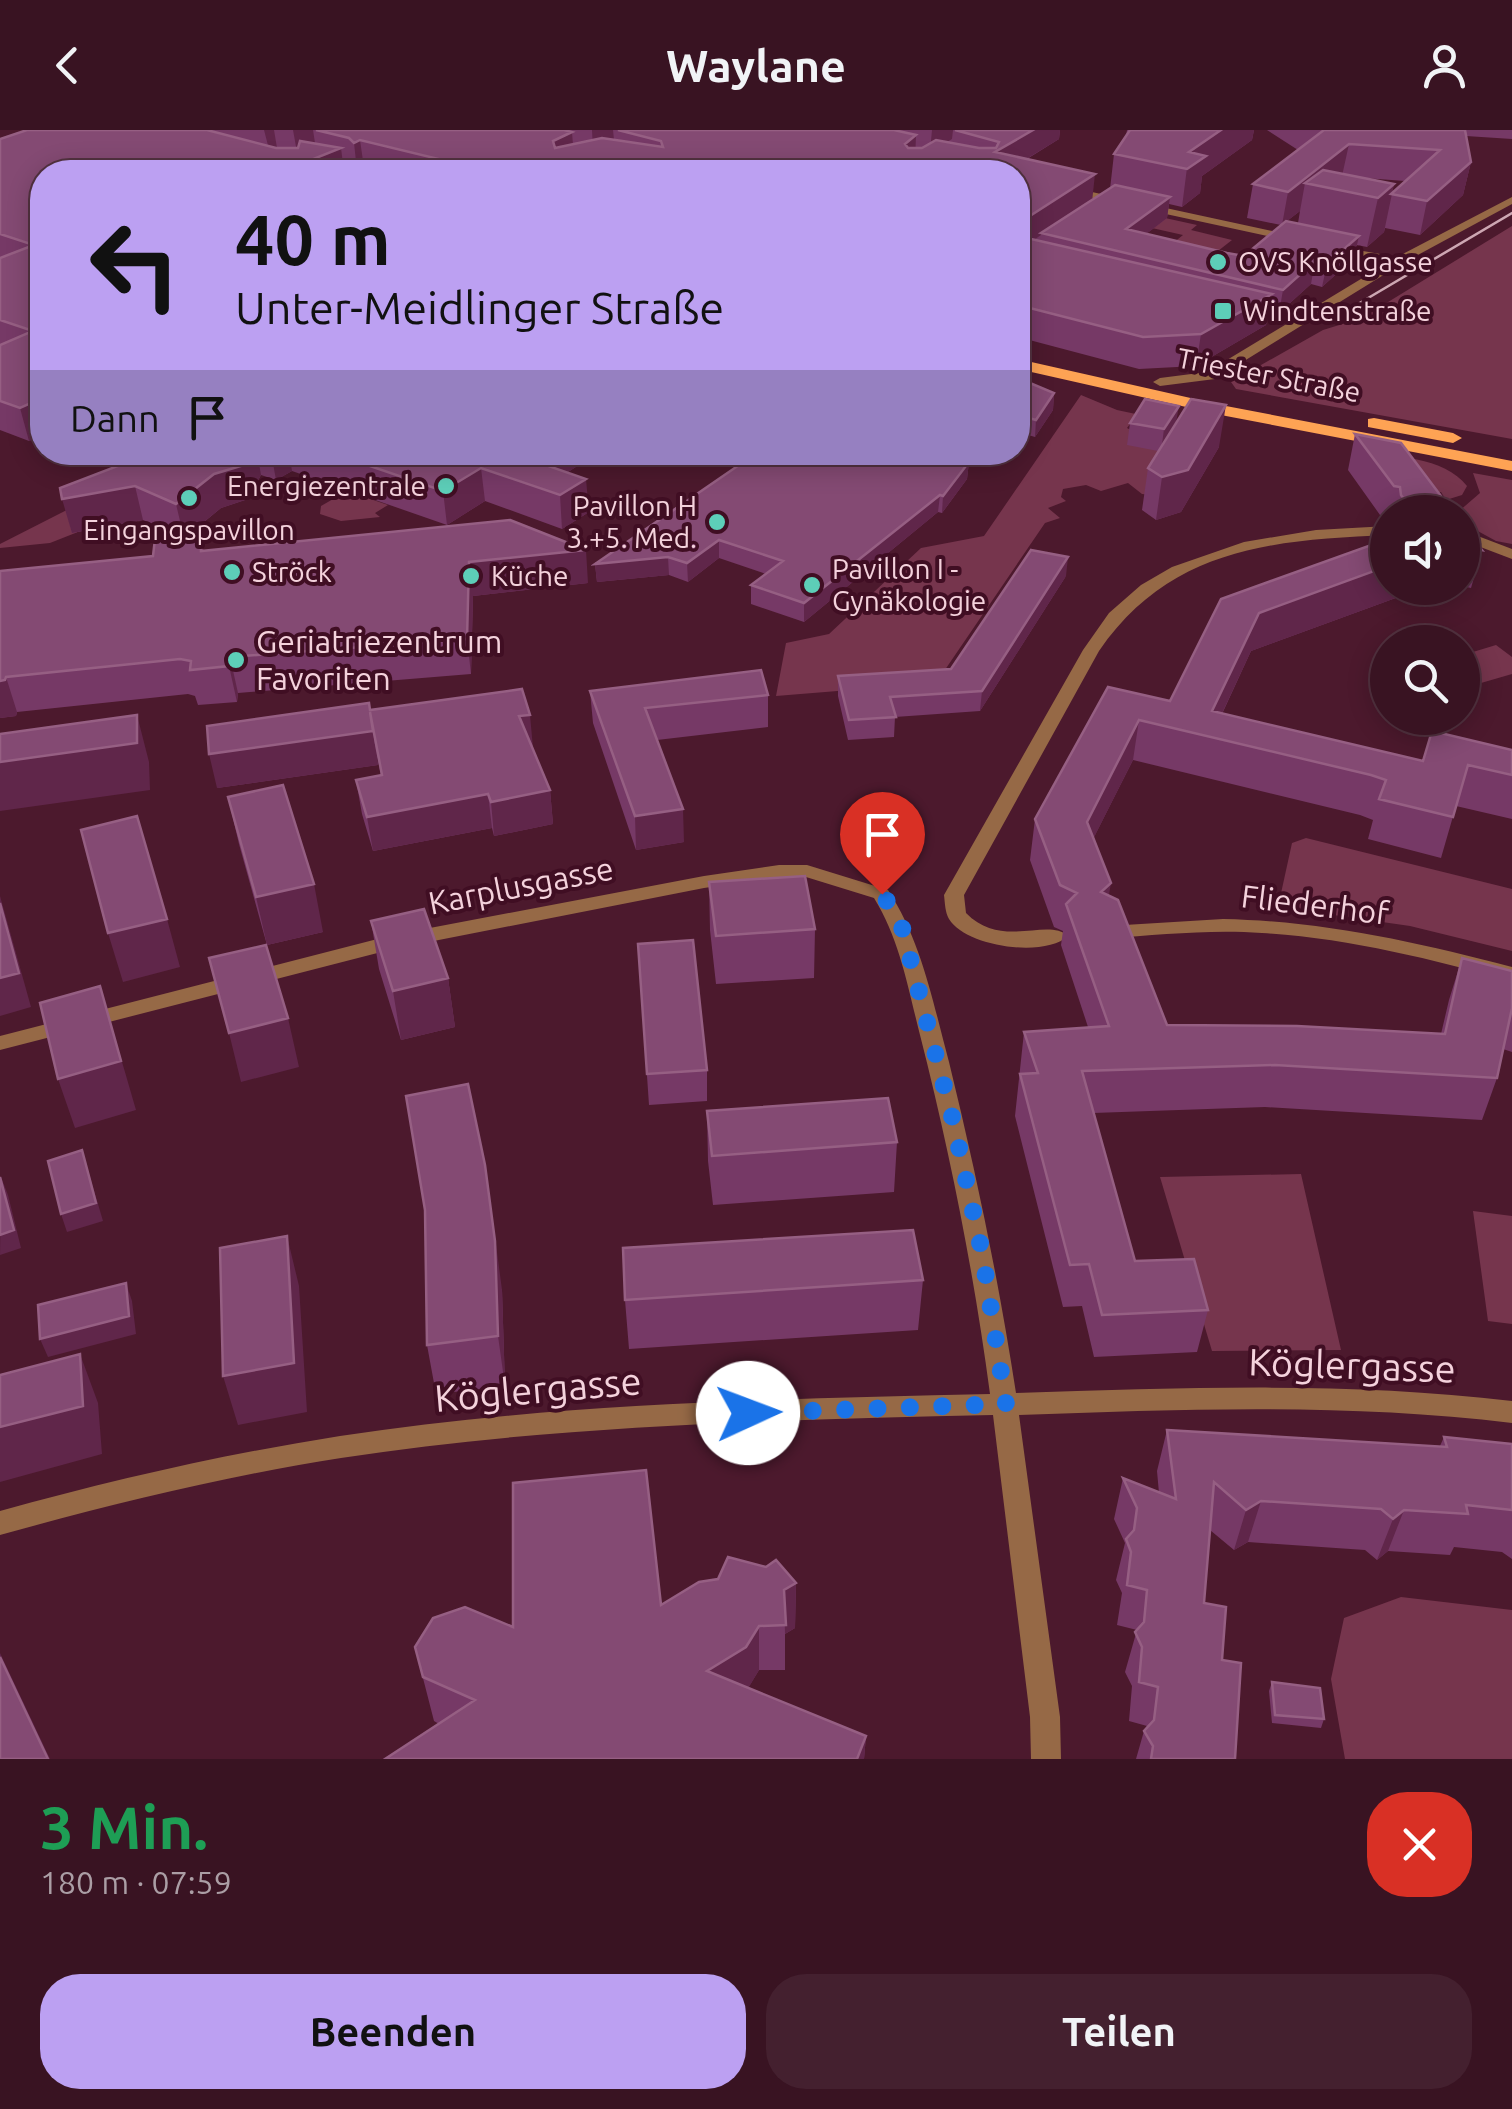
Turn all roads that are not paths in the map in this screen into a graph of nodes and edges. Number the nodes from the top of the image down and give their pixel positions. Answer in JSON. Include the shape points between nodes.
{"nodes":[{"id":1,"x":1030,"y":181,"type":"edge"},
{"id":2,"x":1110,"y":199,"type":"junction"},
{"id":3,"x":1512,"y":200,"type":"edge"},
{"id":4,"x":1095,"y":208,"type":"edge"},
{"id":5,"x":1307,"y":241,"type":"edge"},
{"id":6,"x":1326,"y":245,"type":"edge"},
{"id":7,"x":1400,"y":261,"type":"junction"},
{"id":8,"x":1270,"y":320,"type":"dead end"},
{"id":9,"x":1296,"y":323,"type":"junction"},
{"id":10,"x":1030,"y":351,"type":"edge"},
{"id":11,"x":1030,"y":367,"type":"edge"},
{"id":12,"x":1160,"y":382,"type":"junction"},
{"id":13,"x":1512,"y":448,"type":"edge"},
{"id":14,"x":1512,"y":466,"type":"edge"},
{"id":15,"x":1370,"y":531,"type":"edge"},
{"id":16,"x":1480,"y":541,"type":"edge"},
{"id":17,"x":1512,"y":554,"type":"edge"},
{"id":18,"x":1108,"y":932,"type":"edge"},
{"id":19,"x":1058,"y":936,"type":"dead end"},
{"id":20,"x":1512,"y":974,"type":"edge"},
{"id":21,"x":0,"y":1044,"type":"edge"},
{"id":22,"x":1006,"y":1404,"type":"junction"},
{"id":23,"x":1512,"y":1412,"type":"edge"},
{"id":24,"x":0,"y":1523,"type":"edge"},
{"id":25,"x":1046,"y":1759,"type":"edge"}],
"edges":[{"from":1,"to":2,"type":"street"},
{"from":2,"to":4,"type":"street"},
{"from":2,"to":5,"type":"street"},
{"from":3,"to":7,"type":"street"},
{"from":6,"to":7,"type":"street"},
{"from":7,"to":9,"type":"street"},
{"from":8,"to":9,"type":"street"},
{"from":9,"to":12,"type":"street","via":[[1210,376]]},
{"from":10,"to":12,"type":"main road","name":"Triester Straße"},
{"from":11,"to":14,"type":"main road","name":"Triester Straße"},
{"from":12,"to":13,"type":"main road","name":"Triester Straße"},
{"from":15,"to":19,"type":"street","via":[[1236,548],[1167,576],[1119,612],[1091,650],[954,895],[956,915],[978,935]]},
{"from":16,"to":17,"type":"street"},
{"from":18,"to":20,"type":"street","name":"Fliederhof","via":[[1224,924],[1306,932],[1398,945]]},
{"from":21,"to":22,"type":"street","name":"Karplusgasse","via":[[394,942],[704,882],[807,871],[882,894],[900,920],[953,1120]]},
{"from":22,"to":23,"type":"street","name":"Köglergasse","via":[[1231,1398]]},
{"from":22,"to":24,"type":"street","name":"Köglergasse","via":[[603,1419],[345,1447],[122,1489]]},
{"from":22,"to":25,"type":"street"}]}
